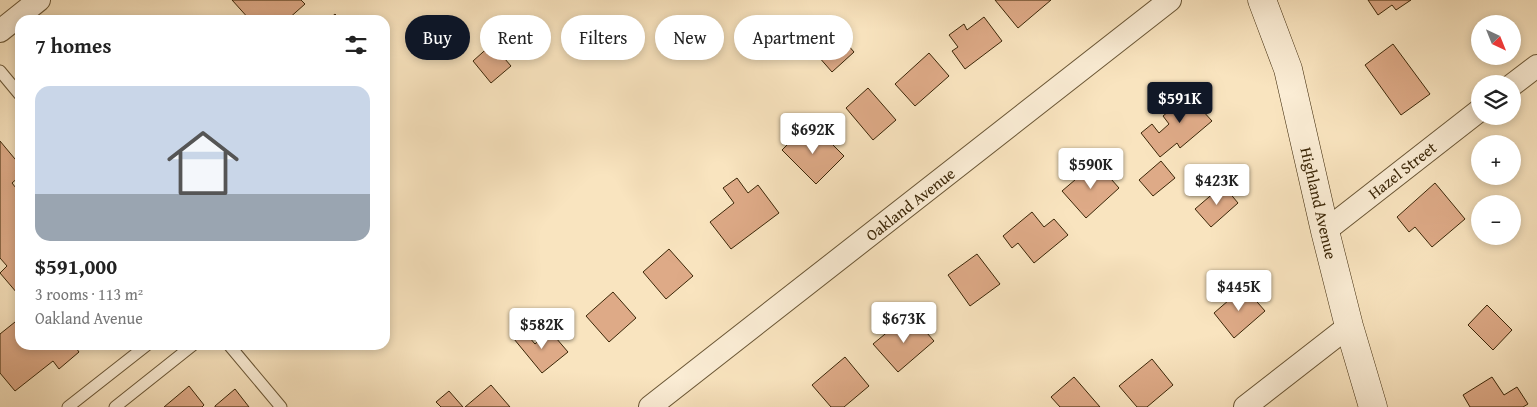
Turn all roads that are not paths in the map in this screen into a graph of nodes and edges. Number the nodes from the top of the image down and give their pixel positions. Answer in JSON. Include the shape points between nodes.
{"nodes":[{"id":1,"x":39,"y":0,"type":"edge"},
{"id":2,"x":1170,"y":0,"type":"edge"},
{"id":3,"x":1262,"y":0,"type":"edge"},
{"id":4,"x":20,"y":15,"type":"edge"},
{"id":5,"x":15,"y":19,"type":"edge"},
{"id":6,"x":0,"y":31,"type":"edge"},
{"id":7,"x":1537,"y":66,"type":"edge"},
{"id":8,"x":0,"y":71,"type":"edge"},
{"id":9,"x":1521,"y":78,"type":"edge"},
{"id":10,"x":15,"y":89,"type":"edge"},
{"id":11,"x":1471,"y":117,"type":"edge"},
{"id":12,"x":1325,"y":230,"type":"junction"},
{"id":13,"x":1349,"y":326,"type":"junction"},
{"id":14,"x":141,"y":350,"type":"edge"},
{"id":15,"x":187,"y":350,"type":"edge"},
{"id":16,"x":233,"y":350,"type":"edge"},
{"id":17,"x":68,"y":407,"type":"edge"},
{"id":18,"x":115,"y":407,"type":"edge"},
{"id":19,"x":281,"y":407,"type":"edge"},
{"id":20,"x":650,"y":407,"type":"edge"},
{"id":21,"x":1245,"y":407,"type":"edge"},
{"id":22,"x":1373,"y":407,"type":"edge"}],
"edges":[{"from":1,"to":4,"type":"street"},
{"from":2,"to":20,"type":"street","name":"Oakland Avenue"},
{"from":3,"to":12,"type":"main road","name":"Highland Avenue","via":[[1288,69]]},
{"from":5,"to":6,"type":"street"},
{"from":7,"to":9,"type":"street"},
{"from":8,"to":10,"type":"lane"},
{"from":11,"to":12,"type":"street","name":"Hazel Street"},
{"from":12,"to":13,"type":"main road","name":"Highland Avenue"},
{"from":13,"to":21,"type":"street"},
{"from":13,"to":22,"type":"main road","name":"Highland Avenue"},
{"from":14,"to":17,"type":"lane"},
{"from":15,"to":18,"type":"lane"},
{"from":16,"to":19,"type":"lane"}]}
